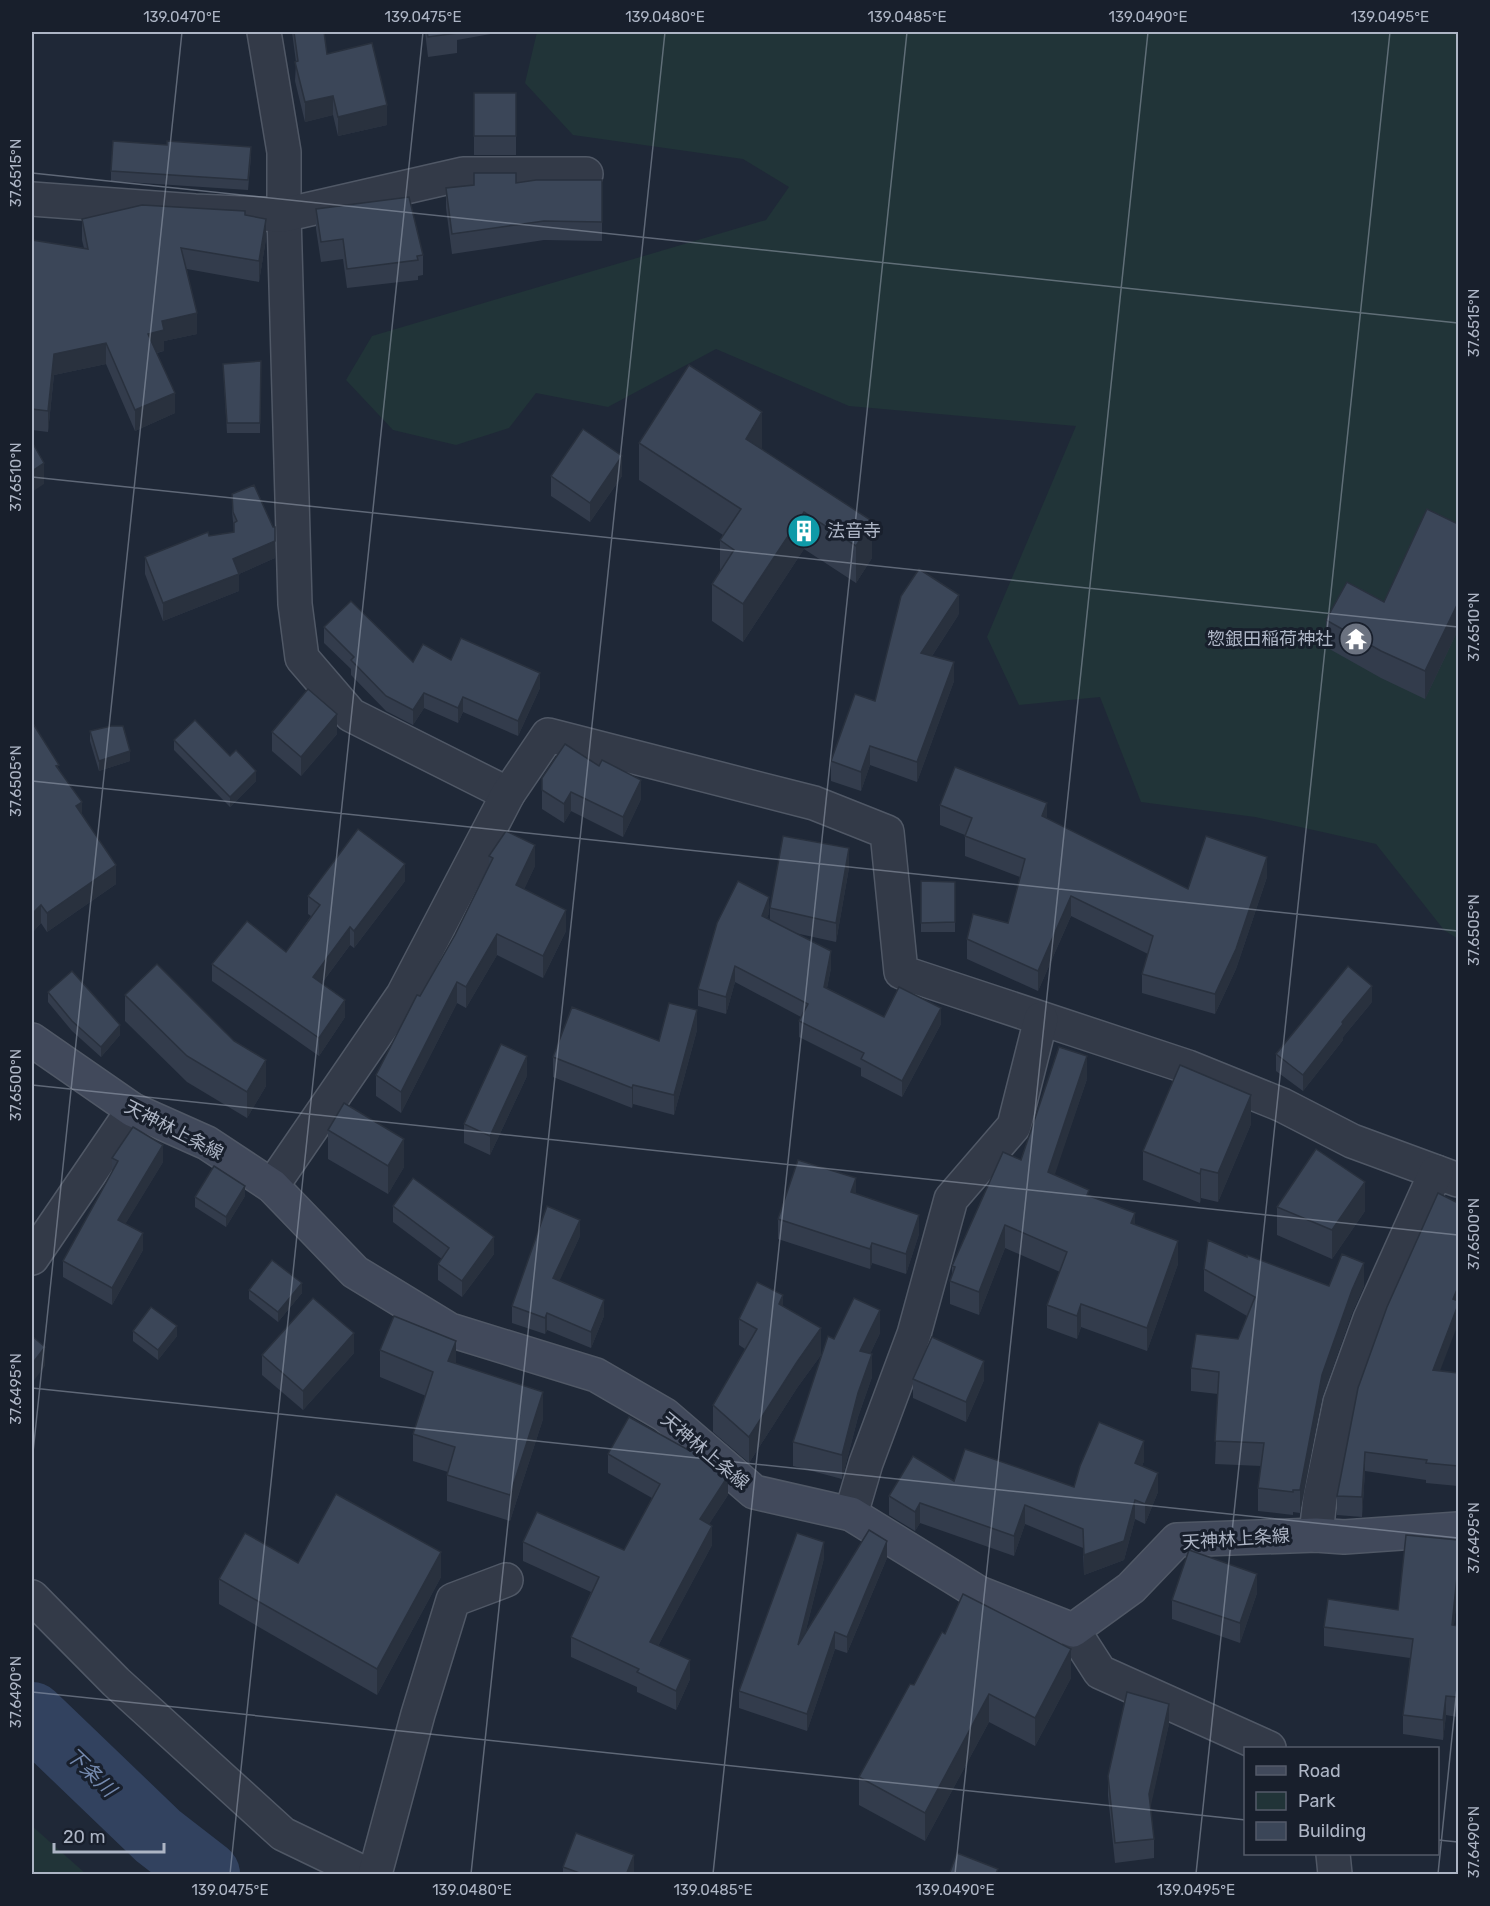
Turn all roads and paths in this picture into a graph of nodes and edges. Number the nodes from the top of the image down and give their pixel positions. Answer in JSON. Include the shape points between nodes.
{"nodes":[{"id":1,"x":264,"y":32,"type":"edge"},
{"id":2,"x":586,"y":174,"type":"dead end"},
{"id":3,"x":32,"y":199,"type":"edge"},
{"id":4,"x":284,"y":215,"type":"junction"},
{"id":5,"x":508,"y":794,"type":"junction"},
{"id":6,"x":1041,"y":1019,"type":"junction"},
{"id":7,"x":32,"y":1040,"type":"edge"},
{"id":8,"x":133,"y":1110,"type":"junction"},
{"id":9,"x":1447,"y":1176,"type":"edge"},
{"id":10,"x":272,"y":1186,"type":"junction"},
{"id":11,"x":32,"y":1258,"type":"edge"},
{"id":12,"x":851,"y":1514,"type":"junction"},
{"id":13,"x":1458,"y":1529,"type":"edge"},
{"id":14,"x":1317,"y":1535,"type":"junction"},
{"id":15,"x":506,"y":1580,"type":"dead end"},
{"id":16,"x":32,"y":1598,"type":"edge"},
{"id":17,"x":1073,"y":1630,"type":"junction"},
{"id":18,"x":1265,"y":1747,"type":"edge"},
{"id":19,"x":1333,"y":1855,"type":"edge"},
{"id":20,"x":366,"y":1875,"type":"edge"},
{"id":21,"x":375,"y":1875,"type":"edge"},
{"id":22,"x":1335,"y":1875,"type":"edge"}],
"edges":[{"from":1,"to":4,"type":"street","via":[[284,152]]},
{"from":2,"to":4,"type":"street","via":[[463,174]]},
{"from":3,"to":4,"type":"street"},
{"from":4,"to":5,"type":"street","via":[[295,604],[302,658],[351,715]]},
{"from":5,"to":6,"type":"street","via":[[548,735],[814,803],[887,832],[901,972]]},
{"from":5,"to":10,"type":"street","via":[[404,995]]},
{"from":6,"to":9,"type":"street","via":[[1188,1067],[1282,1105],[1352,1141]]},
{"from":6,"to":12,"type":"street","via":[[1014,1126],[951,1199],[914,1334]]},
{"from":7,"to":8,"type":"main road","name":"天神林上条線"},
{"from":8,"to":10,"type":"main road","name":"天神林上条線","via":[[207,1143]]},
{"from":8,"to":11,"type":"street"},
{"from":9,"to":14,"type":"street","via":[[1370,1319],[1340,1402],[1320,1498]]},
{"from":10,"to":12,"type":"main road","name":"天神林上条線","via":[[355,1272],[450,1330],[596,1375],[665,1415],[754,1492]]},
{"from":12,"to":17,"type":"main road","name":"天神林上条線","via":[[979,1593]]},
{"from":13,"to":14,"type":"main road","name":"天神林上条線","via":[[1344,1537]]},
{"from":14,"to":17,"type":"main road","name":"天神林上条線","via":[[1177,1540],[1131,1588]]},
{"from":15,"to":21,"type":"street","via":[[453,1600]]},
{"from":16,"to":20,"type":"street","via":[[116,1682],[283,1834]]},
{"from":17,"to":18,"type":"street","via":[[1100,1672]]},
{"from":19,"to":22,"type":"street"}]}
